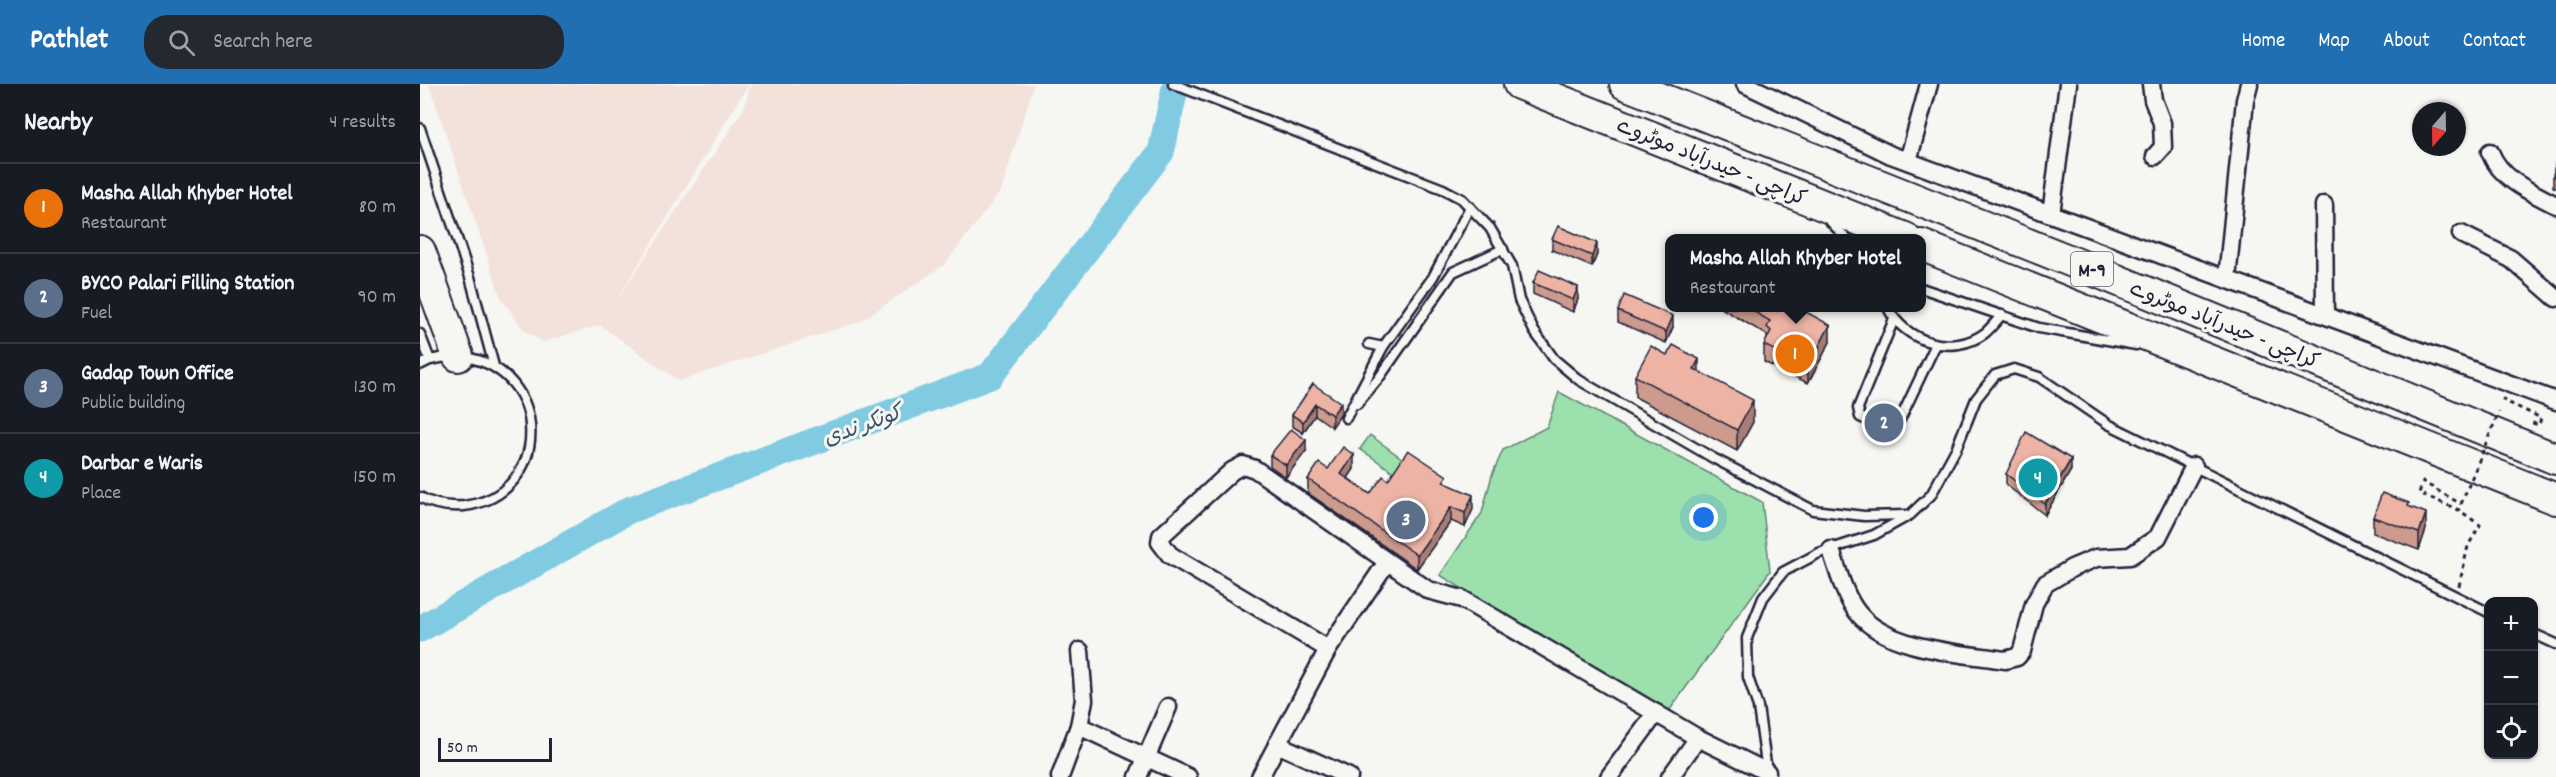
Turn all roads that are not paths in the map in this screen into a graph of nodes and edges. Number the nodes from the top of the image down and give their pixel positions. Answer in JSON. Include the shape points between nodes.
{"nodes":[{"id":1,"x":1173,"y":84,"type":"edge"},
{"id":2,"x":1519,"y":84,"type":"edge"},
{"id":3,"x":1625,"y":84,"type":"edge"},
{"id":4,"x":1745,"y":84,"type":"edge"},
{"id":5,"x":1929,"y":84,"type":"edge"},
{"id":6,"x":2068,"y":84,"type":"edge"},
{"id":7,"x":2151,"y":84,"type":"edge"},
{"id":8,"x":2249,"y":84,"type":"edge"},
{"id":9,"x":420,"y":128,"type":"edge"},
{"id":10,"x":2490,"y":152,"type":"dead end"},
{"id":11,"x":2155,"y":156,"type":"dead end"},
{"id":12,"x":1908,"y":161,"type":"junction"},
{"id":13,"x":1812,"y":201,"type":"junction"},
{"id":14,"x":2324,"y":205,"type":"dead end"},
{"id":15,"x":2556,"y":205,"type":"edge"},
{"id":16,"x":1470,"y":207,"type":"junction"},
{"id":17,"x":2050,"y":214,"type":"junction"},
{"id":18,"x":1842,"y":234,"type":"edge"},
{"id":19,"x":1895,"y":234,"type":"edge"},
{"id":20,"x":2461,"y":234,"type":"dead end"},
{"id":21,"x":1926,"y":247,"type":"edge"},
{"id":22,"x":1503,"y":249,"type":"junction"},
{"id":23,"x":420,"y":251,"type":"edge"},
{"id":24,"x":2228,"y":279,"type":"junction"},
{"id":25,"x":1926,"y":290,"type":"edge"},
{"id":26,"x":2556,"y":298,"type":"edge"},
{"id":27,"x":1890,"y":312,"type":"edge"},
{"id":28,"x":2002,"y":315,"type":"junction"},
{"id":29,"x":2325,"y":315,"type":"junction"},
{"id":30,"x":1894,"y":319,"type":"junction"},
{"id":31,"x":420,"y":334,"type":"edge"},
{"id":32,"x":1369,"y":344,"type":"dead end"},
{"id":33,"x":1936,"y":344,"type":"junction"},
{"id":34,"x":2141,"y":346,"type":"dead end"},
{"id":35,"x":1383,"y":347,"type":"junction"},
{"id":36,"x":2153,"y":348,"type":"dead end"},
{"id":37,"x":2198,"y":356,"type":"junction"},
{"id":38,"x":444,"y":358,"type":"junction"},
{"id":39,"x":420,"y":365,"type":"edge"},
{"id":40,"x":494,"y":366,"type":"junction"},
{"id":41,"x":2556,"y":401,"type":"edge"},
{"id":42,"x":2556,"y":459,"type":"edge"},
{"id":43,"x":2194,"y":466,"type":"junction"},
{"id":44,"x":420,"y":496,"type":"edge"},
{"id":45,"x":2556,"y":499,"type":"edge"},
{"id":46,"x":1910,"y":515,"type":"junction"},
{"id":47,"x":1831,"y":550,"type":"junction"},
{"id":48,"x":1387,"y":562,"type":"junction"},
{"id":49,"x":2484,"y":610,"type":"edge"},
{"id":50,"x":2538,"y":636,"type":"edge"},
{"id":51,"x":2556,"y":644,"type":"edge"},
{"id":52,"x":1328,"y":649,"type":"junction"},
{"id":53,"x":1080,"y":651,"type":"dead end"},
{"id":54,"x":1168,"y":707,"type":"dead end"},
{"id":55,"x":1656,"y":713,"type":"junction"},
{"id":56,"x":1079,"y":726,"type":"junction"},
{"id":57,"x":1698,"y":738,"type":"junction"},
{"id":58,"x":1277,"y":744,"type":"junction"},
{"id":59,"x":1147,"y":757,"type":"junction"},
{"id":60,"x":1766,"y":775,"type":"edge"},
{"id":61,"x":1060,"y":777,"type":"edge"},
{"id":62,"x":1138,"y":777,"type":"edge"},
{"id":63,"x":1188,"y":777,"type":"edge"},
{"id":64,"x":1260,"y":777,"type":"edge"},
{"id":65,"x":1349,"y":777,"type":"edge"},
{"id":66,"x":1609,"y":777,"type":"edge"},
{"id":67,"x":1670,"y":777,"type":"edge"}],
"edges":[{"from":1,"to":16,"type":"lane","via":[[1443,189]]},
{"from":2,"to":13,"type":"highway","name":"کراچی - حیدرآباد موٹروے"},
{"from":3,"to":42,"type":"highway","name":"کراچی - حیدرآباد موٹروے","number":"M-9"},
{"from":4,"to":12,"type":"street"},
{"from":5,"to":12,"type":"street"},
{"from":6,"to":17,"type":"street"},
{"from":7,"to":11,"type":"street","via":[[2162,123],[2163,147]]},
{"from":8,"to":24,"type":"street"},
{"from":9,"to":40,"type":"lane","via":[[470,277]]},
{"from":10,"to":15,"type":"street","via":[[2507,177]]},
{"from":12,"to":17,"type":"street"},
{"from":13,"to":18,"type":"lane"},
{"from":13,"to":19,"type":"highway","name":"کراچی - حیدرآباد موٹروے"},
{"from":14,"to":29,"type":"street"},
{"from":16,"to":22,"type":"lane"},
{"from":16,"to":35,"type":"lane","via":[[1434,277]]},
{"from":17,"to":24,"type":"street"},
{"from":20,"to":26,"type":"street","via":[[2511,259]]},
{"from":21,"to":37,"type":"highway","name":"کراچی - حیدرآباد موٹروے","number":"M-9"},
{"from":22,"to":35,"type":"lane","via":[[1453,272],[1379,378],[1346,417]]},
{"from":22,"to":46,"type":"lane","via":[[1512,266],[1519,300],[1534,331],[1554,359],[1579,380],[1713,458],[1813,510],[1864,516]]},
{"from":23,"to":38,"type":"highway"},
{"from":24,"to":29,"type":"street"},
{"from":25,"to":28,"type":"lane"},
{"from":27,"to":30,"type":"lane"},
{"from":28,"to":33,"type":"lane","via":[[1984,333],[1961,344]]},
{"from":28,"to":34,"type":"lane","via":[[2039,328]]},
{"from":29,"to":41,"type":"street"},
{"from":30,"to":33,"type":"lane","via":[[1912,336]]},
{"from":30,"to":33,"type":"lane","via":[[1858,408],[1860,417],[1888,429],[1897,426]]},
{"from":31,"to":38,"type":"lane"},
{"from":32,"to":35,"type":"lane"},
{"from":36,"to":37,"type":"lane"},
{"from":37,"to":45,"type":"highway","name":"کراچی - حیدرآباد موٹروے","number":"M-9"},
{"from":38,"to":39,"type":"lane"},
{"from":38,"to":40,"type":"lane","via":[[477,359]]},
{"from":40,"to":44,"type":"lane","via":[[514,382],[526,404],[532,428],[529,453],[518,476],[500,493],[477,504],[453,507]]},
{"from":43,"to":46,"type":"lane","via":[[2108,424],[2039,377],[2014,369],[1995,375],[1976,399],[1956,450],[1931,495]]},
{"from":43,"to":47,"type":"street","via":[[2158,537],[2130,556],[2097,558],[2045,584],[2034,604],[2022,651],[2005,660],[1920,646],[1884,634],[1858,614]]},
{"from":43,"to":49,"type":"lane"},
{"from":46,"to":47,"type":"lane","via":[[1874,536]]},
{"from":47,"to":60,"type":"lane","via":[[1783,572],[1762,598],[1747,638],[1748,677],[1758,707]]},
{"from":48,"to":52,"type":"street"},
{"from":48,"to":52,"type":"street","via":[[1255,469],[1243,465],[1161,536],[1160,542],[1170,555]]},
{"from":48,"to":55,"type":"street","via":[[1428,590],[1462,599]]},
{"from":50,"to":51,"type":"lane"},
{"from":52,"to":58,"type":"street"},
{"from":53,"to":56,"type":"street","via":[[1083,700]]},
{"from":54,"to":59,"type":"street"},
{"from":55,"to":57,"type":"street"},
{"from":55,"to":66,"type":"street"},
{"from":56,"to":59,"type":"street"},
{"from":56,"to":61,"type":"street"},
{"from":57,"to":60,"type":"street"},
{"from":57,"to":67,"type":"street"},
{"from":58,"to":64,"type":"street"},
{"from":58,"to":65,"type":"street"},
{"from":59,"to":62,"type":"street"},
{"from":59,"to":63,"type":"street"}]}
